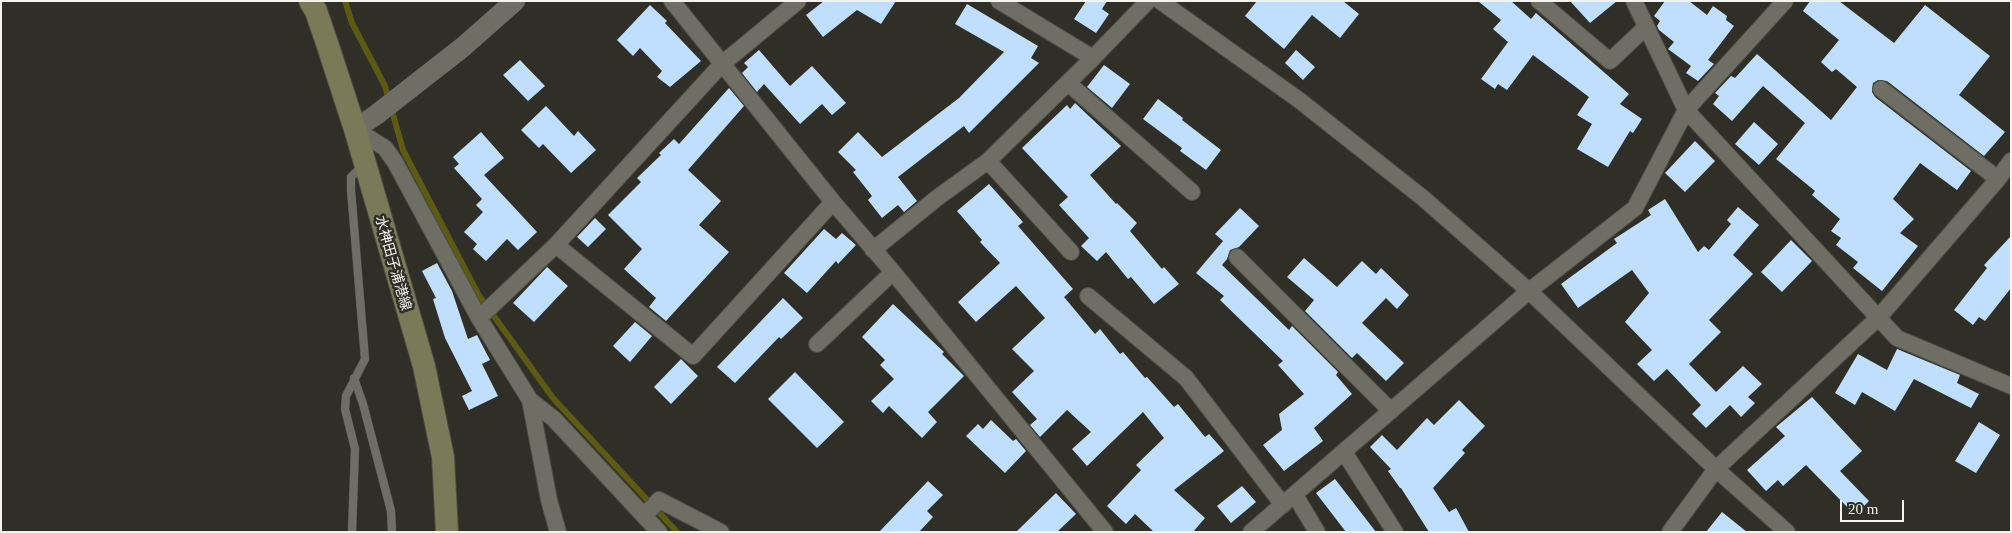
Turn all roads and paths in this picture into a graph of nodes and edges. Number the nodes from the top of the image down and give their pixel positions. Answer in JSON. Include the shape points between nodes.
{"nodes":[{"id":1,"x":310,"y":1,"type":"edge"},
{"id":2,"x":514,"y":1,"type":"edge"},
{"id":3,"x":672,"y":1,"type":"edge"},
{"id":4,"x":798,"y":1,"type":"edge"},
{"id":5,"x":998,"y":1,"type":"edge"},
{"id":6,"x":1148,"y":1,"type":"edge"},
{"id":7,"x":1160,"y":1,"type":"edge"},
{"id":8,"x":1539,"y":1,"type":"edge"},
{"id":9,"x":1634,"y":1,"type":"edge"},
{"id":10,"x":1785,"y":1,"type":"edge"},
{"id":11,"x":1646,"y":27,"type":"junction"},
{"id":12,"x":1093,"y":58,"type":"junction"},
{"id":13,"x":722,"y":64,"type":"junction"},
{"id":14,"x":1068,"y":83,"type":"junction"},
{"id":15,"x":1882,"y":89,"type":"dead end"},
{"id":16,"x":1686,"y":110,"type":"junction"},
{"id":17,"x":355,"y":129,"type":"junction"},
{"id":18,"x":988,"y":161,"type":"junction"},
{"id":19,"x":2011,"y":162,"type":"edge"},
{"id":20,"x":365,"y":163,"type":"junction"},
{"id":21,"x":1998,"y":179,"type":"junction"},
{"id":22,"x":1192,"y":192,"type":"dead end"},
{"id":23,"x":833,"y":202,"type":"junction"},
{"id":24,"x":556,"y":245,"type":"junction"},
{"id":25,"x":873,"y":250,"type":"junction"},
{"id":26,"x":1071,"y":252,"type":"dead end"},
{"id":27,"x":1237,"y":257,"type":"dead end"},
{"id":28,"x":893,"y":272,"type":"junction"},
{"id":29,"x":1530,"y":291,"type":"junction"},
{"id":30,"x":1088,"y":296,"type":"dead end"},
{"id":31,"x":1879,"y":317,"type":"junction"},
{"id":32,"x":480,"y":318,"type":"junction"},
{"id":33,"x":817,"y":344,"type":"dead end"},
{"id":34,"x":354,"y":378,"type":"junction"},
{"id":35,"x":2011,"y":386,"type":"edge"},
{"id":36,"x":530,"y":400,"type":"junction"},
{"id":37,"x":1391,"y":411,"type":"junction"},
{"id":38,"x":1344,"y":452,"type":"junction"},
{"id":39,"x":1716,"y":469,"type":"junction"},
{"id":40,"x":1289,"y":500,"type":"junction"},
{"id":41,"x":644,"y":516,"type":"junction"},
{"id":42,"x":352,"y":532,"type":"edge"},
{"id":43,"x":392,"y":532,"type":"edge"},
{"id":44,"x":447,"y":532,"type":"edge"},
{"id":45,"x":558,"y":532,"type":"edge"},
{"id":46,"x":659,"y":532,"type":"edge"},
{"id":47,"x":720,"y":532,"type":"edge"},
{"id":48,"x":1105,"y":532,"type":"edge"},
{"id":49,"x":1252,"y":532,"type":"edge"},
{"id":50,"x":1317,"y":532,"type":"edge"},
{"id":51,"x":1395,"y":532,"type":"edge"},
{"id":52,"x":1670,"y":532,"type":"edge"},
{"id":53,"x":1787,"y":532,"type":"edge"}],
"edges":[{"from":1,"to":17,"type":"main road","name":"水神田子浦港線","via":[[328,43]]},
{"from":2,"to":17,"type":"street","via":[[463,47]]},
{"from":3,"to":13,"type":"street"},
{"from":4,"to":13,"type":"street"},
{"from":5,"to":12,"type":"street"},
{"from":6,"to":12,"type":"street"},
{"from":7,"to":29,"type":"street","via":[[1299,100],[1400,180]]},
{"from":8,"to":11,"type":"street","via":[[1610,61]]},
{"from":9,"to":11,"type":"street"},
{"from":10,"to":16,"type":"street"},
{"from":11,"to":16,"type":"street"},
{"from":12,"to":14,"type":"street"},
{"from":13,"to":23,"type":"street"},
{"from":13,"to":24,"type":"street"},
{"from":14,"to":18,"type":"street"},
{"from":14,"to":22,"type":"street"},
{"from":15,"to":21,"type":"street"},
{"from":16,"to":29,"type":"street","via":[[1636,208]]},
{"from":16,"to":31,"type":"street"},
{"from":17,"to":20,"type":"main road","name":"水神田子浦港線"},
{"from":17,"to":32,"type":"street","via":[[385,148],[395,162]]},
{"from":18,"to":25,"type":"street"},
{"from":18,"to":26,"type":"street"},
{"from":19,"to":21,"type":"street"},
{"from":20,"to":34,"type":"lane","via":[[352,177],[351,190],[365,359]]},
{"from":20,"to":44,"type":"main road","name":"水神田子浦港線","via":[[424,366],[442,457]]},
{"from":21,"to":31,"type":"street"},
{"from":23,"to":24,"type":"street","via":[[693,356]]},
{"from":23,"to":25,"type":"street"},
{"from":24,"to":32,"type":"street"},
{"from":25,"to":28,"type":"street"},
{"from":27,"to":37,"type":"street"},
{"from":28,"to":33,"type":"street"},
{"from":28,"to":48,"type":"street"},
{"from":29,"to":37,"type":"street"},
{"from":29,"to":39,"type":"street"},
{"from":30,"to":40,"type":"street","via":[[1186,378]]},
{"from":31,"to":35,"type":"street","via":[[1897,338]]},
{"from":31,"to":39,"type":"street"},
{"from":32,"to":36,"type":"street"},
{"from":34,"to":42,"type":"lane","via":[[346,396],[345,409],[355,449]]},
{"from":34,"to":43,"type":"lane","via":[[391,511]]},
{"from":36,"to":41,"type":"street","via":[[554,419]]},
{"from":36,"to":45,"type":"street"},
{"from":37,"to":38,"type":"street"},
{"from":38,"to":40,"type":"street"},
{"from":38,"to":51,"type":"street"},
{"from":39,"to":52,"type":"street"},
{"from":39,"to":53,"type":"street"},
{"from":40,"to":49,"type":"street"},
{"from":40,"to":50,"type":"street"},
{"from":41,"to":46,"type":"street"},
{"from":41,"to":47,"type":"street","via":[[659,500]]}]}
